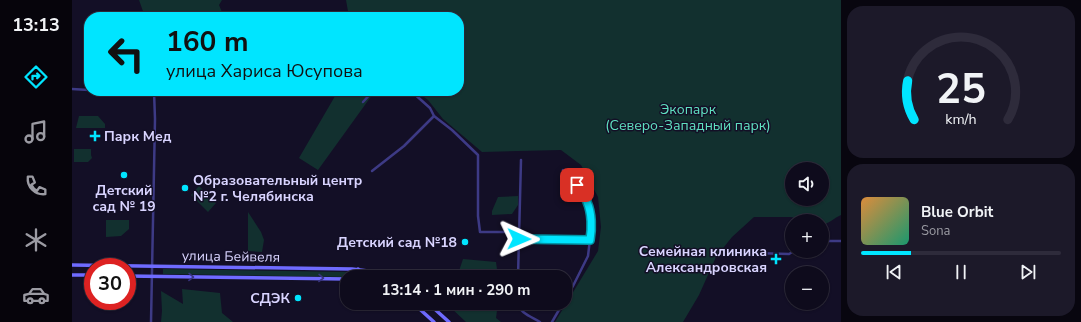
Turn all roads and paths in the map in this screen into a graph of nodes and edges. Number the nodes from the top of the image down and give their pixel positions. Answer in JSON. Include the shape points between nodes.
{"nodes":[{"id":1,"x":72,"y":89,"type":"edge"},
{"id":2,"x":84,"y":90,"type":"edge"},
{"id":3,"x":154,"y":96,"type":"edge"},
{"id":4,"x":368,"y":96,"type":"edge"},
{"id":5,"x":417,"y":96,"type":"edge"},
{"id":6,"x":363,"y":102,"type":"dead end"},
{"id":7,"x":434,"y":116,"type":"junction"},
{"id":8,"x":521,"y":160,"type":"dead end"},
{"id":9,"x":563,"y":170,"type":"dead end"},
{"id":10,"x":372,"y":171,"type":"dead end"},
{"id":11,"x":519,"y":232,"type":"junction"},
{"id":12,"x":519,"y":239,"type":"junction"},
{"id":13,"x":590,"y":240,"type":"junction"},
{"id":14,"x":829,"y":241,"type":"edge"},
{"id":15,"x":841,"y":241,"type":"edge"},
{"id":16,"x":748,"y":253,"type":"dead end"},
{"id":17,"x":785,"y":254,"type":"edge"},
{"id":18,"x":72,"y":265,"type":"edge"},
{"id":19,"x":152,"y":266,"type":"junction"},
{"id":20,"x":358,"y":269,"type":"joint"},
{"id":21,"x":363,"y":270,"type":"edge"},
{"id":22,"x":518,"y":270,"type":"edge"},
{"id":23,"x":72,"y":275,"type":"edge"},
{"id":24,"x":84,"y":275,"type":"edge"},
{"id":25,"x":136,"y":276,"type":"edge"},
{"id":26,"x":152,"y":276,"type":"junction"},
{"id":27,"x":340,"y":279,"type":"edge"},
{"id":28,"x":572,"y":287,"type":"edge"},
{"id":29,"x":421,"y":310,"type":"edge"},
{"id":30,"x":436,"y":310,"type":"edge"},
{"id":31,"x":521,"y":310,"type":"edge"},
{"id":32,"x":559,"y":310,"type":"edge"},
{"id":33,"x":151,"y":322,"type":"edge"},
{"id":34,"x":434,"y":322,"type":"edge"},
{"id":35,"x":449,"y":322,"type":"edge"},
{"id":36,"x":540,"y":322,"type":"edge"},
{"id":37,"x":552,"y":322,"type":"edge"}],
"edges":[{"from":1,"to":2,"type":"street"},
{"from":3,"to":19,"type":"street"},
{"from":4,"to":6,"type":"street"},
{"from":5,"to":7,"type":"street","via":[[430,108]]},
{"from":7,"to":10,"type":"street","via":[[404,146]]},
{"from":7,"to":11,"type":"street","via":[[478,155],[480,231]]},
{"from":8,"to":11,"type":"street"},
{"from":9,"to":13,"type":"street","via":[[577,185],[588,204]]},
{"from":11,"to":12,"type":"street"},
{"from":12,"to":13,"type":"street"},
{"from":12,"to":22,"type":"street"},
{"from":13,"to":28,"type":"street","via":[[585,263]]},
{"from":14,"to":15,"type":"street"},
{"from":16,"to":17,"type":"street"},
{"from":18,"to":19,"type":"main road","name":"улица Бейвеля"},
{"from":19,"to":20,"type":"main road","name":"улица Бейвеля"},
{"from":19,"to":26,"type":"street"},
{"from":20,"to":21,"type":"main road","name":"улица Бейвеля"},
{"from":23,"to":24,"type":"main road"},
{"from":25,"to":26,"type":"main road","name":"улица Бейвеля"},
{"from":26,"to":27,"type":"main road","name":"улица Бейвеля","one_way":true},
{"from":26,"to":33,"type":"street"},
{"from":29,"to":34,"type":"main road"},
{"from":30,"to":35,"type":"main road"},
{"from":31,"to":36,"type":"street"},
{"from":32,"to":37,"type":"street"}]}
